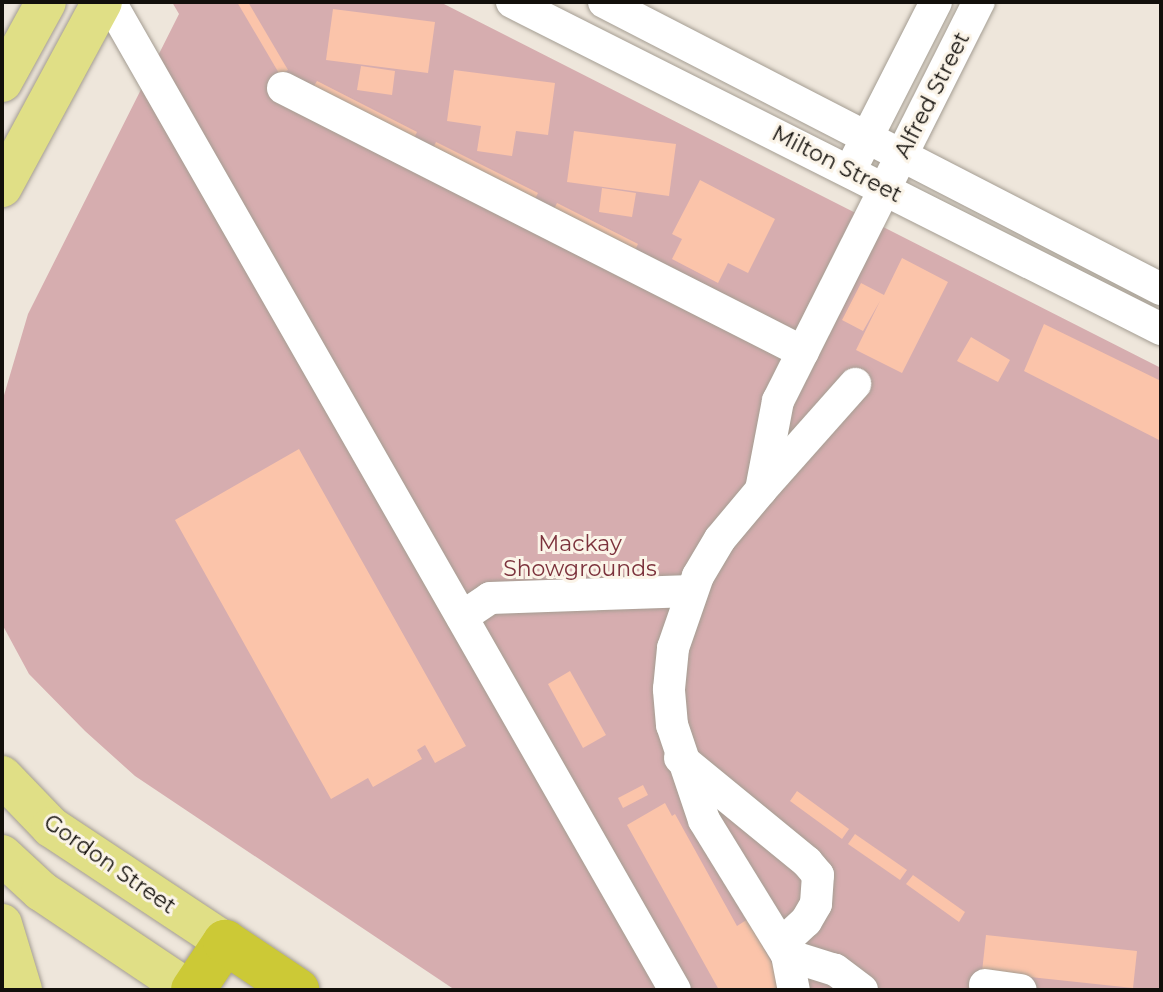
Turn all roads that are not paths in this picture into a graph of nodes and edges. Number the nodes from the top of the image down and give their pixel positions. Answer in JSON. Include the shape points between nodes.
{"nodes":[{"id":1,"x":18,"y":2,"type":"edge"},
{"id":2,"x":46,"y":2,"type":"edge"},
{"id":3,"x":102,"y":2,"type":"edge"},
{"id":4,"x":110,"y":2,"type":"edge"},
{"id":5,"x":512,"y":2,"type":"edge"},
{"id":6,"x":604,"y":2,"type":"edge"},
{"id":7,"x":936,"y":2,"type":"edge"},
{"id":8,"x":979,"y":2,"type":"edge"},
{"id":9,"x":2,"y":45,"type":"edge"},
{"id":10,"x":2,"y":82,"type":"edge"},
{"id":11,"x":283,"y":88,"type":"dead end"},
{"id":12,"x":867,"y":138,"type":"junction"},
{"id":13,"x":901,"y":155,"type":"junction"},
{"id":14,"x":851,"y":171,"type":"junction"},
{"id":15,"x":2,"y":187,"type":"edge"},
{"id":16,"x":885,"y":188,"type":"junction"},
{"id":17,"x":1161,"y":289,"type":"edge"},
{"id":18,"x":1161,"y":329,"type":"edge"},
{"id":19,"x":803,"y":352,"type":"junction"},
{"id":20,"x":855,"y":384,"type":"dead end"},
{"id":21,"x":761,"y":490,"type":"junction"},
{"id":22,"x":692,"y":591,"type":"junction"},
{"id":23,"x":462,"y":617,"type":"junction"},
{"id":24,"x":680,"y":758,"type":"junction"},
{"id":25,"x":2,"y":776,"type":"edge"},
{"id":26,"x":2,"y":855,"type":"edge"},
{"id":27,"x":2,"y":924,"type":"edge"},
{"id":28,"x":784,"y":949,"type":"junction"},
{"id":29,"x":239,"y":965,"type":"edge"},
{"id":30,"x":985,"y":985,"type":"dead end"},
{"id":31,"x":22,"y":990,"type":"edge"},
{"id":32,"x":191,"y":990,"type":"edge"},
{"id":33,"x":297,"y":990,"type":"edge"},
{"id":34,"x":675,"y":990,"type":"edge"},
{"id":35,"x":794,"y":990,"type":"edge"},
{"id":36,"x":862,"y":990,"type":"edge"},
{"id":37,"x":1021,"y":990,"type":"edge"}],
"edges":[{"from":1,"to":9,"type":"main road"},
{"from":2,"to":10,"type":"main road"},
{"from":3,"to":15,"type":"main road"},
{"from":4,"to":23,"type":"street"},
{"from":5,"to":14,"type":"street","name":"Milton Street"},
{"from":6,"to":12,"type":"street","name":"Milton Street"},
{"from":7,"to":12,"type":"street","name":"Alfred Street"},
{"from":8,"to":13,"type":"street","name":"Alfred Street"},
{"from":11,"to":19,"type":"street"},
{"from":12,"to":13,"type":"street","name":"Milton Street"},
{"from":12,"to":14,"type":"street","name":"Alfred Street"},
{"from":13,"to":16,"type":"street","name":"Alfred Street"},
{"from":13,"to":17,"type":"street","name":"Milton Street"},
{"from":14,"to":16,"type":"street","name":"Milton Street"},
{"from":16,"to":18,"type":"street","name":"Milton Street"},
{"from":16,"to":19,"type":"street","name":"Alfred Street"},
{"from":19,"to":21,"type":"street","name":"Alfred Street","via":[[778,401]]},
{"from":20,"to":21,"type":"street"},
{"from":21,"to":22,"type":"street","via":[[720,539]]},
{"from":22,"to":23,"type":"street","via":[[490,598]]},
{"from":22,"to":24,"type":"street","via":[[673,648],[669,689]]},
{"from":23,"to":34,"type":"street"},
{"from":24,"to":28,"type":"street","via":[[704,820]]},
{"from":24,"to":28,"type":"street","via":[[818,875],[816,904]]},
{"from":25,"to":29,"type":"main road","name":"Gordon Street","via":[[51,827]]},
{"from":26,"to":32,"type":"main road","via":[[41,891]]},
{"from":27,"to":31,"type":"main road"},
{"from":28,"to":35,"type":"street"},
{"from":28,"to":36,"type":"street","via":[[835,970]]},
{"from":29,"to":32,"type":"highway"},
{"from":29,"to":33,"type":"highway"},
{"from":30,"to":37,"type":"street"}]}
